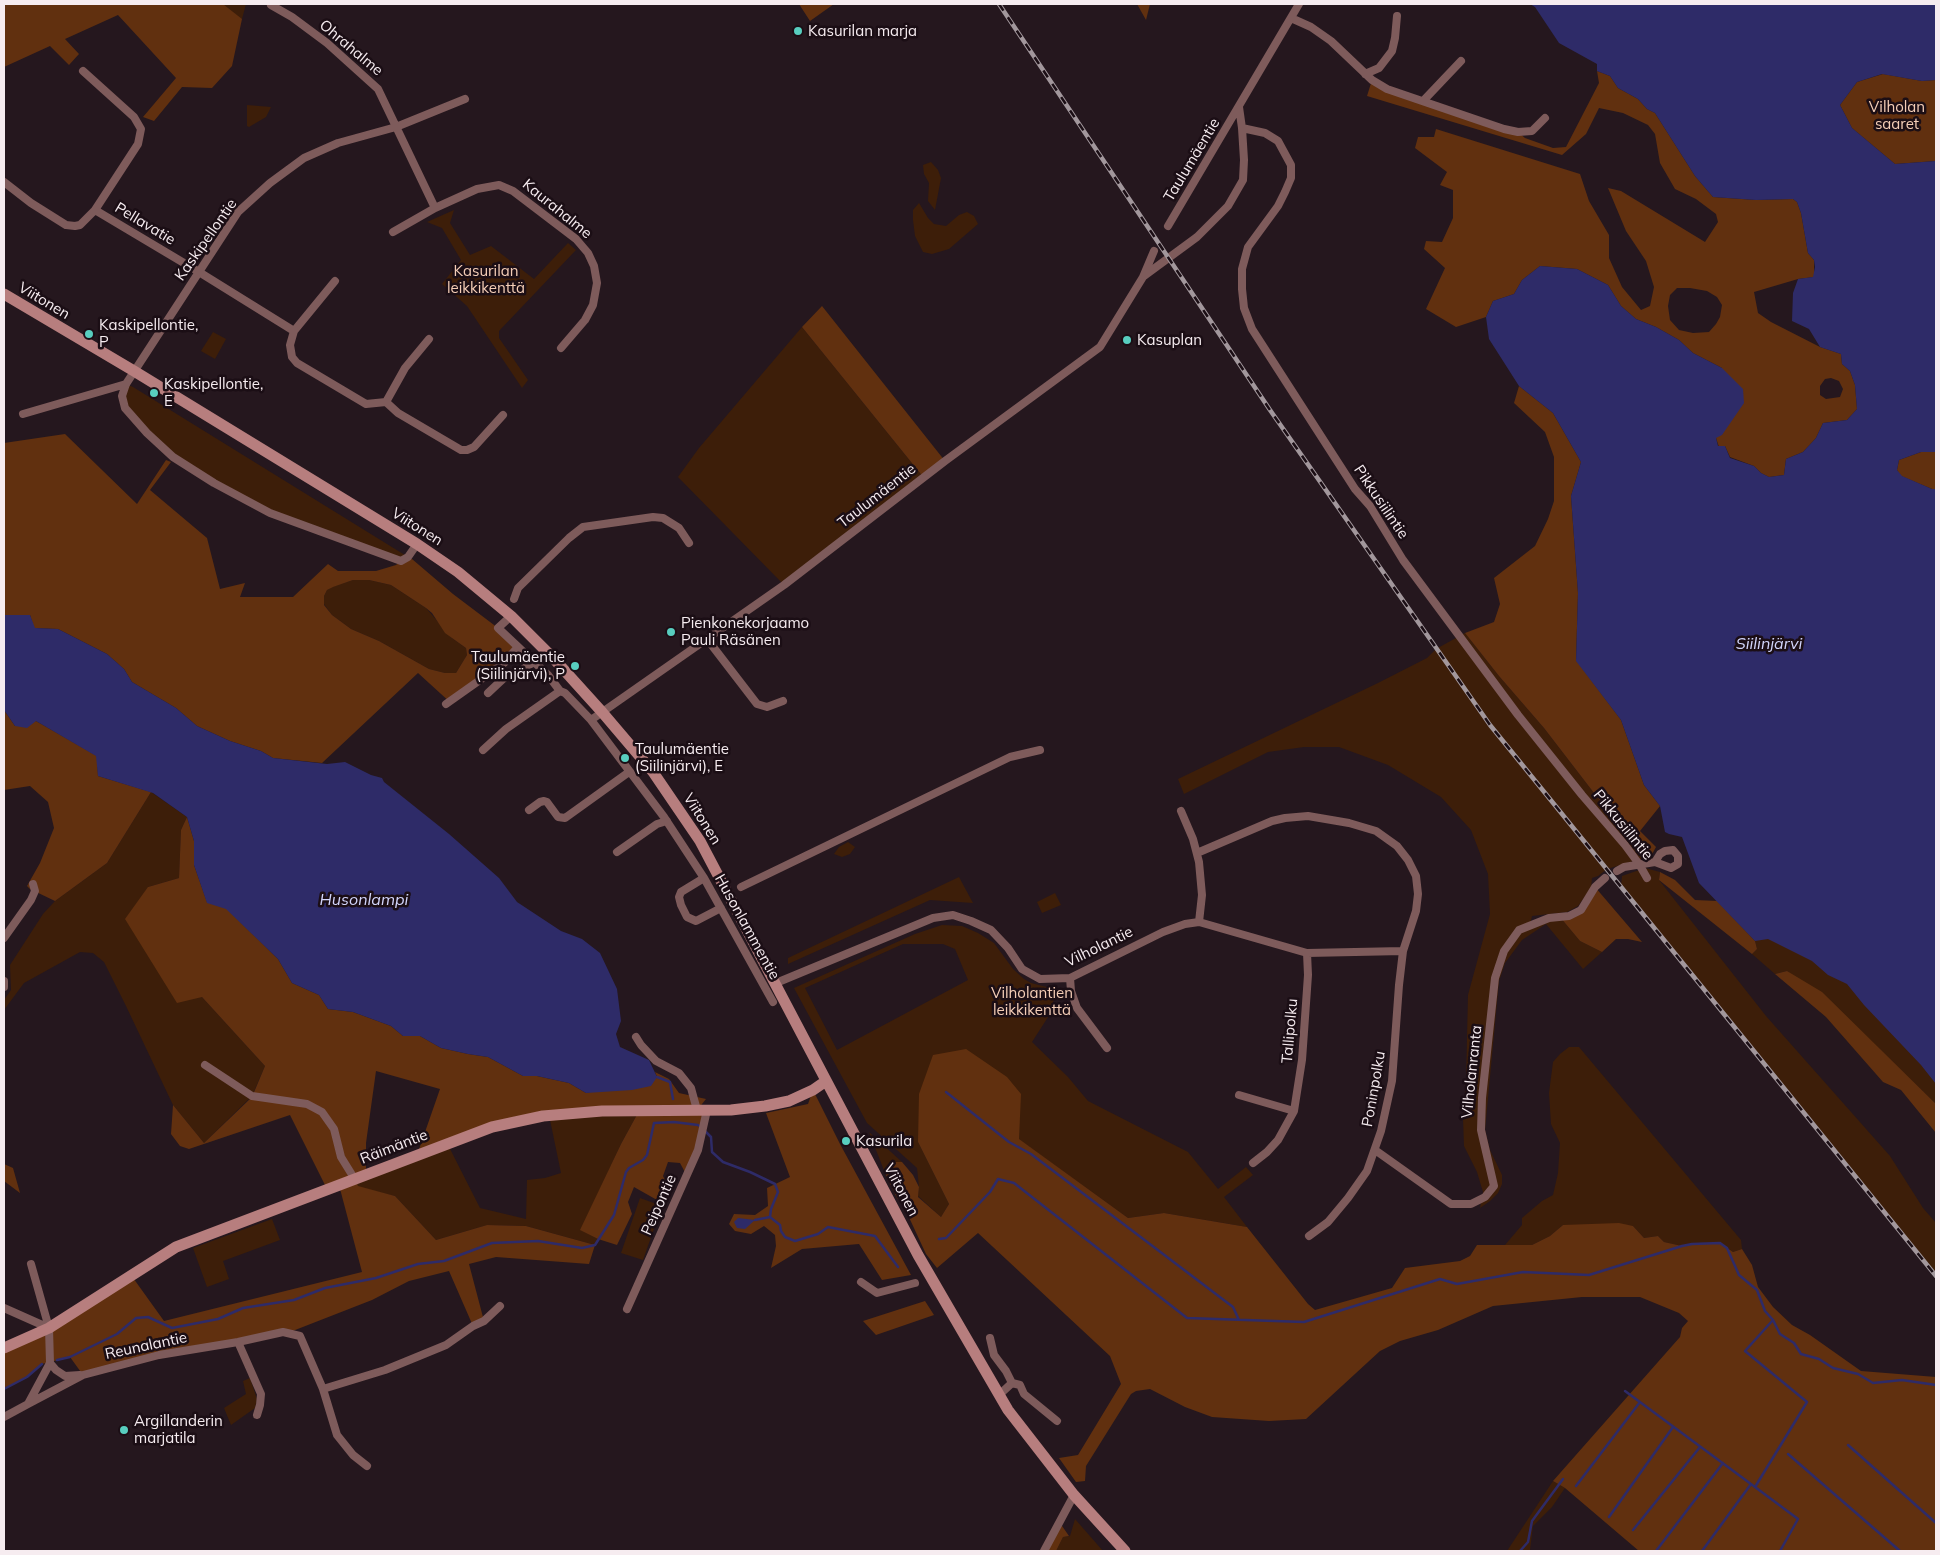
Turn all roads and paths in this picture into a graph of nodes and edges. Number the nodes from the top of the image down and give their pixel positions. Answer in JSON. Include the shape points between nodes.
{"nodes":[{"id":1,"x":1300,"y":4,"type":"edge"},
{"id":2,"x":271,"y":5,"type":"edge"},
{"id":3,"x":1397,"y":16,"type":"dead end"},
{"id":4,"x":1291,"y":18,"type":"junction"},
{"id":5,"x":1461,"y":61,"type":"dead end"},
{"id":6,"x":83,"y":71,"type":"dead end"},
{"id":7,"x":1365,"y":74,"type":"junction"},
{"id":8,"x":465,"y":99,"type":"dead end"},
{"id":9,"x":1424,"y":100,"type":"junction"},
{"id":10,"x":1239,"y":107,"type":"junction"},
{"id":11,"x":1545,"y":118,"type":"dead end"},
{"id":12,"x":396,"y":127,"type":"junction"},
{"id":13,"x":1242,"y":128,"type":"junction"},
{"id":14,"x":4,"y":182,"type":"edge"},
{"id":15,"x":435,"y":208,"type":"junction"},
{"id":16,"x":95,"y":210,"type":"junction"},
{"id":17,"x":1168,"y":226,"type":"dead end"},
{"id":18,"x":393,"y":232,"type":"dead end"},
{"id":19,"x":1154,"y":251,"type":"dead end"},
{"id":20,"x":199,"y":272,"type":"junction"},
{"id":21,"x":1143,"y":277,"type":"junction"},
{"id":22,"x":335,"y":281,"type":"dead end"},
{"id":23,"x":4,"y":294,"type":"edge"},
{"id":24,"x":294,"y":330,"type":"junction"},
{"id":25,"x":429,"y":339,"type":"dead end"},
{"id":26,"x":561,"y":348,"type":"dead end"},
{"id":27,"x":134,"y":371,"type":"junction"},
{"id":28,"x":126,"y":384,"type":"junction"},
{"id":29,"x":386,"y":402,"type":"junction"},
{"id":30,"x":23,"y":414,"type":"dead end"},
{"id":31,"x":503,"y":416,"type":"dead end"},
{"id":32,"x":689,"y":543,"type":"dead end"},
{"id":33,"x":417,"y":544,"type":"junction"},
{"id":34,"x":514,"y":599,"type":"dead end"},
{"id":35,"x":511,"y":616,"type":"junction"},
{"id":36,"x":707,"y":639,"type":"junction"},
{"id":37,"x":518,"y":647,"type":"junction"},
{"id":38,"x":534,"y":662,"type":"junction"},
{"id":39,"x":560,"y":691,"type":"junction"},
{"id":40,"x":488,"y":693,"type":"dead end"},
{"id":41,"x":783,"y":701,"type":"dead end"},
{"id":42,"x":446,"y":704,"type":"dead end"},
{"id":43,"x":602,"y":712,"type":"junction"},
{"id":44,"x":591,"y":720,"type":"junction"},
{"id":45,"x":482,"y":750,"type":"dead end"},
{"id":46,"x":1040,"y":750,"type":"dead end"},
{"id":47,"x":629,"y":772,"type":"junction"},
{"id":48,"x":529,"y":810,"type":"dead end"},
{"id":49,"x":1181,"y":812,"type":"dead end"},
{"id":50,"x":667,"y":821,"type":"junction"},
{"id":51,"x":617,"y":852,"type":"dead end"},
{"id":52,"x":1197,"y":852,"type":"junction"},
{"id":53,"x":1655,"y":862,"type":"dead end"},
{"id":54,"x":1639,"y":864,"type":"junction"},
{"id":55,"x":1618,"y":871,"type":"dead end"},
{"id":56,"x":704,"y":878,"type":"junction"},
{"id":57,"x":1605,"y":878,"type":"dead end"},
{"id":58,"x":1646,"y":878,"type":"dead end"},
{"id":59,"x":33,"y":884,"type":"dead end"},
{"id":60,"x":741,"y":887,"type":"dead end"},
{"id":61,"x":721,"y":908,"type":"junction"},
{"id":62,"x":1199,"y":922,"type":"junction"},
{"id":63,"x":4,"y":938,"type":"edge"},
{"id":64,"x":1403,"y":951,"type":"junction"},
{"id":65,"x":1307,"y":953,"type":"junction"},
{"id":66,"x":1070,"y":978,"type":"junction"},
{"id":67,"x":4,"y":981,"type":"edge"},
{"id":68,"x":776,"y":983,"type":"junction"},
{"id":69,"x":4,"y":987,"type":"edge"},
{"id":70,"x":773,"y":1002,"type":"dead end"},
{"id":71,"x":636,"y":1037,"type":"dead end"},
{"id":72,"x":1107,"y":1048,"type":"dead end"},
{"id":73,"x":205,"y":1065,"type":"dead end"},
{"id":74,"x":826,"y":1081,"type":"junction"},
{"id":75,"x":1239,"y":1096,"type":"dead end"},
{"id":76,"x":702,"y":1110,"type":"junction"},
{"id":77,"x":1294,"y":1111,"type":"junction"},
{"id":78,"x":1375,"y":1150,"type":"junction"},
{"id":79,"x":1253,"y":1163,"type":"dead end"},
{"id":80,"x":354,"y":1178,"type":"junction"},
{"id":81,"x":1309,"y":1236,"type":"dead end"},
{"id":82,"x":31,"y":1264,"type":"dead end"},
{"id":83,"x":861,"y":1282,"type":"dead end"},
{"id":84,"x":915,"y":1283,"type":"dead end"},
{"id":85,"x":500,"y":1306,"type":"dead end"},
{"id":86,"x":4,"y":1308,"type":"edge"},
{"id":87,"x":627,"y":1309,"type":"dead end"},
{"id":88,"x":49,"y":1328,"type":"junction"},
{"id":89,"x":990,"y":1338,"type":"dead end"},
{"id":90,"x":238,"y":1342,"type":"junction"},
{"id":91,"x":4,"y":1348,"type":"edge"},
{"id":92,"x":50,"y":1363,"type":"junction"},
{"id":93,"x":83,"y":1375,"type":"junction"},
{"id":94,"x":1012,"y":1383,"type":"junction"},
{"id":95,"x":323,"y":1389,"type":"junction"},
{"id":96,"x":999,"y":1394,"type":"junction"},
{"id":97,"x":28,"y":1404,"type":"junction"},
{"id":98,"x":257,"y":1415,"type":"dead end"},
{"id":99,"x":4,"y":1417,"type":"edge"},
{"id":100,"x":1057,"y":1421,"type":"dead end"},
{"id":101,"x":367,"y":1466,"type":"dead end"},
{"id":102,"x":1074,"y":1495,"type":"junction"},
{"id":103,"x":1044,"y":1551,"type":"edge"},
{"id":104,"x":1125,"y":1551,"type":"edge"}],
"edges":[{"from":1,"to":4,"type":"street","name":"Taulumäentie"},
{"from":2,"to":12,"type":"street","name":"Ohrahalme","via":[[327,43],[367,78],[378,89]]},
{"from":3,"to":7,"type":"street","via":[[1392,51],[1379,68]]},
{"from":4,"to":7,"type":"street","via":[[1311,26],[1331,41]]},
{"from":4,"to":10,"type":"street","name":"Taulumäentie"},
{"from":5,"to":9,"type":"street"},
{"from":6,"to":16,"type":"street","via":[[134,116],[141,129],[138,144]]},
{"from":7,"to":9,"type":"street","via":[[1387,89]]},
{"from":8,"to":12,"type":"street","name":"Kaskipellontie"},
{"from":9,"to":11,"type":"street","via":[[1518,132],[1532,131]]},
{"from":10,"to":13,"type":"street","name":"Taulumäentie"},
{"from":10,"to":17,"type":"street","name":"Taulumäentie"},
{"from":12,"to":15,"type":"street"},
{"from":12,"to":20,"type":"street","name":"Kaskipellontie","via":[[338,143],[304,158],[270,183],[238,212]]},
{"from":13,"to":21,"type":"street","name":"Taulumäentie","via":[[1243,180],[1228,206],[1197,237]]},
{"from":13,"to":54,"type":"street","name":"Pikkusiilintie","via":[[1265,133],[1278,140],[1291,165],[1291,178],[1285,192],[1248,247],[1242,269],[1244,308],[1252,329],[1403,560],[1518,715]]},
{"from":14,"to":16,"type":"street","name":"Pellavatie","via":[[66,225],[80,225]]},
{"from":15,"to":18,"type":"street","name":"Kaurahalme"},
{"from":15,"to":26,"type":"street","name":"Kaurahalme","via":[[477,189],[500,185],[513,191],[576,239],[594,266],[595,299],[584,320]]},
{"from":16,"to":20,"type":"street","name":"Pellavatie"},
{"from":19,"to":21,"type":"street","name":"Taulumäentie"},
{"from":20,"to":24,"type":"street","name":"Pellavatie"},
{"from":20,"to":27,"type":"street","name":"Kaskipellontie"},
{"from":21,"to":36,"type":"street","name":"Taulumäentie","via":[[1100,348]]},
{"from":22,"to":24,"type":"street"},
{"from":23,"to":27,"type":"main road","name":"Viitonen"},
{"from":24,"to":29,"type":"street","via":[[290,345],[297,363],[366,404]]},
{"from":25,"to":29,"type":"street","via":[[405,368]]},
{"from":27,"to":28,"type":"street","name":"Kaskipellontie"},
{"from":27,"to":33,"type":"main road","name":"Viitonen"},
{"from":28,"to":30,"type":"street"},
{"from":28,"to":33,"type":"street","via":[[122,396],[125,408],[147,433],[173,457],[214,483],[270,513],[396,559],[405,560]]},
{"from":29,"to":31,"type":"street","via":[[398,413],[461,450],[474,447]]},
{"from":32,"to":34,"type":"street","via":[[679,528],[658,517],[583,527],[518,588]]},
{"from":33,"to":35,"type":"main road","name":"Viitonen","via":[[458,572]]},
{"from":35,"to":37,"type":"street","name":"Husonlammentie","via":[[498,628]]},
{"from":35,"to":43,"type":"main road","name":"Viitonen"},
{"from":36,"to":41,"type":"street","via":[[757,704],[767,706]]},
{"from":36,"to":43,"type":"street","name":"Taulumäentie"},
{"from":37,"to":38,"type":"street","name":"Husonlammentie"},
{"from":37,"to":42,"type":"street","via":[[504,662]]},
{"from":38,"to":39,"type":"street","name":"Husonlammentie"},
{"from":38,"to":40,"type":"street","via":[[504,678]]},
{"from":39,"to":44,"type":"street","name":"Husonlammentie"},
{"from":39,"to":45,"type":"street"},
{"from":43,"to":44,"type":"street","name":"Taulumäentie"},
{"from":43,"to":68,"type":"main road","name":"Viitonen","via":[[653,772],[700,841]]},
{"from":44,"to":47,"type":"street","name":"Husonlammentie"},
{"from":46,"to":60,"type":"street","via":[[1010,757]]},
{"from":47,"to":48,"type":"street","via":[[565,818],[558,817],[548,802],[540,802]]},
{"from":47,"to":50,"type":"street","name":"Husonlammentie"},
{"from":49,"to":52,"type":"street"},
{"from":50,"to":51,"type":"street","via":[[657,824]]},
{"from":50,"to":56,"type":"street","name":"Husonlammentie"},
{"from":52,"to":62,"type":"street","via":[[1202,880]]},
{"from":52,"to":64,"type":"street","name":"Poninpolku","via":[[1285,818],[1308,816],[1376,830],[1397,846],[1416,876],[1416,911]]},
{"from":53,"to":54,"type":"street"},
{"from":54,"to":55,"type":"street"},
{"from":54,"to":58,"type":"street","name":"Pikkusiilintie"},
{"from":56,"to":61,"type":"street","name":"Husonlammentie"},
{"from":56,"to":61,"type":"street","via":[[681,892],[680,905],[687,917],[696,921]]},
{"from":57,"to":78,"type":"street","name":"Vilholanranta","via":[[1595,887],[1581,910],[1569,916],[1548,918],[1519,930],[1504,951],[1494,978],[1482,1098],[1480,1130],[1494,1186],[1485,1197],[1471,1204],[1451,1204]]},
{"from":59,"to":63,"type":"street","via":[[35,891],[31,900]]},
{"from":61,"to":70,"type":"street","name":"Husonlammentie"},
{"from":62,"to":65,"type":"street","name":"Vilholantie"},
{"from":62,"to":66,"type":"street","name":"Vilholantie","via":[[1163,932]]},
{"from":64,"to":65,"type":"street","name":"Vilholantie"},
{"from":64,"to":78,"type":"street","name":"Poninpolku","via":[[1392,1081],[1387,1112]]},
{"from":65,"to":77,"type":"street","name":"Tallipolku","via":[[1302,1060]]},
{"from":66,"to":68,"type":"street","name":"Vilholantie","via":[[1040,979],[1030,975],[990,930],[953,915],[933,918]]},
{"from":66,"to":72,"type":"street","via":[[1077,1008]]},
{"from":67,"to":69,"type":"street"},
{"from":68,"to":74,"type":"main road","name":"Viitonen"},
{"from":71,"to":76,"type":"street","via":[[656,1061],[679,1074],[691,1088]]},
{"from":73,"to":80,"type":"street","via":[[252,1096],[307,1104],[322,1112],[334,1129],[341,1157]]},
{"from":74,"to":76,"type":"main road","name":"Räimäntie","via":[[788,1101],[766,1106]]},
{"from":74,"to":96,"type":"main road","name":"Viitonen","via":[[918,1255]]},
{"from":75,"to":77,"type":"street"},
{"from":76,"to":80,"type":"main road","name":"Räimäntie","via":[[602,1111],[543,1116],[492,1127]]},
{"from":76,"to":87,"type":"street","name":"Peipontie","via":[[698,1150]]},
{"from":77,"to":79,"type":"street","name":"Tallipolku","via":[[1278,1140]]},
{"from":78,"to":81,"type":"street","name":"Poninpolku","via":[[1368,1171],[1348,1198],[1328,1222]]},
{"from":80,"to":88,"type":"main road","name":"Räimäntie","via":[[176,1247]]},
{"from":82,"to":88,"type":"street"},
{"from":83,"to":84,"type":"street","via":[[877,1293]]},
{"from":85,"to":95,"type":"street","via":[[446,1345],[384,1370]]},
{"from":86,"to":88,"type":"street"},
{"from":88,"to":91,"type":"main road","name":"Räimäntie"},
{"from":88,"to":92,"type":"street"},
{"from":89,"to":94,"type":"street","via":[[994,1355]]},
{"from":90,"to":93,"type":"street","name":"Reunalantie","via":[[159,1355]]},
{"from":90,"to":95,"type":"street","name":"Reunalantie","via":[[283,1332],[300,1336]]},
{"from":90,"to":98,"type":"street","via":[[261,1394]]},
{"from":92,"to":93,"type":"street","via":[[65,1376]]},
{"from":92,"to":97,"type":"street"},
{"from":93,"to":97,"type":"street","name":"Reunalantie"},
{"from":94,"to":96,"type":"street"},
{"from":94,"to":100,"type":"street","via":[[1020,1385],[1024,1394]]},
{"from":95,"to":101,"type":"street","name":"Reunalantie","via":[[337,1435]]},
{"from":96,"to":102,"type":"main road","name":"Viitonen"},
{"from":97,"to":99,"type":"street","name":"Reunalantie"},
{"from":102,"to":103,"type":"street"},
{"from":102,"to":104,"type":"main road","name":"Viitonen"}]}
